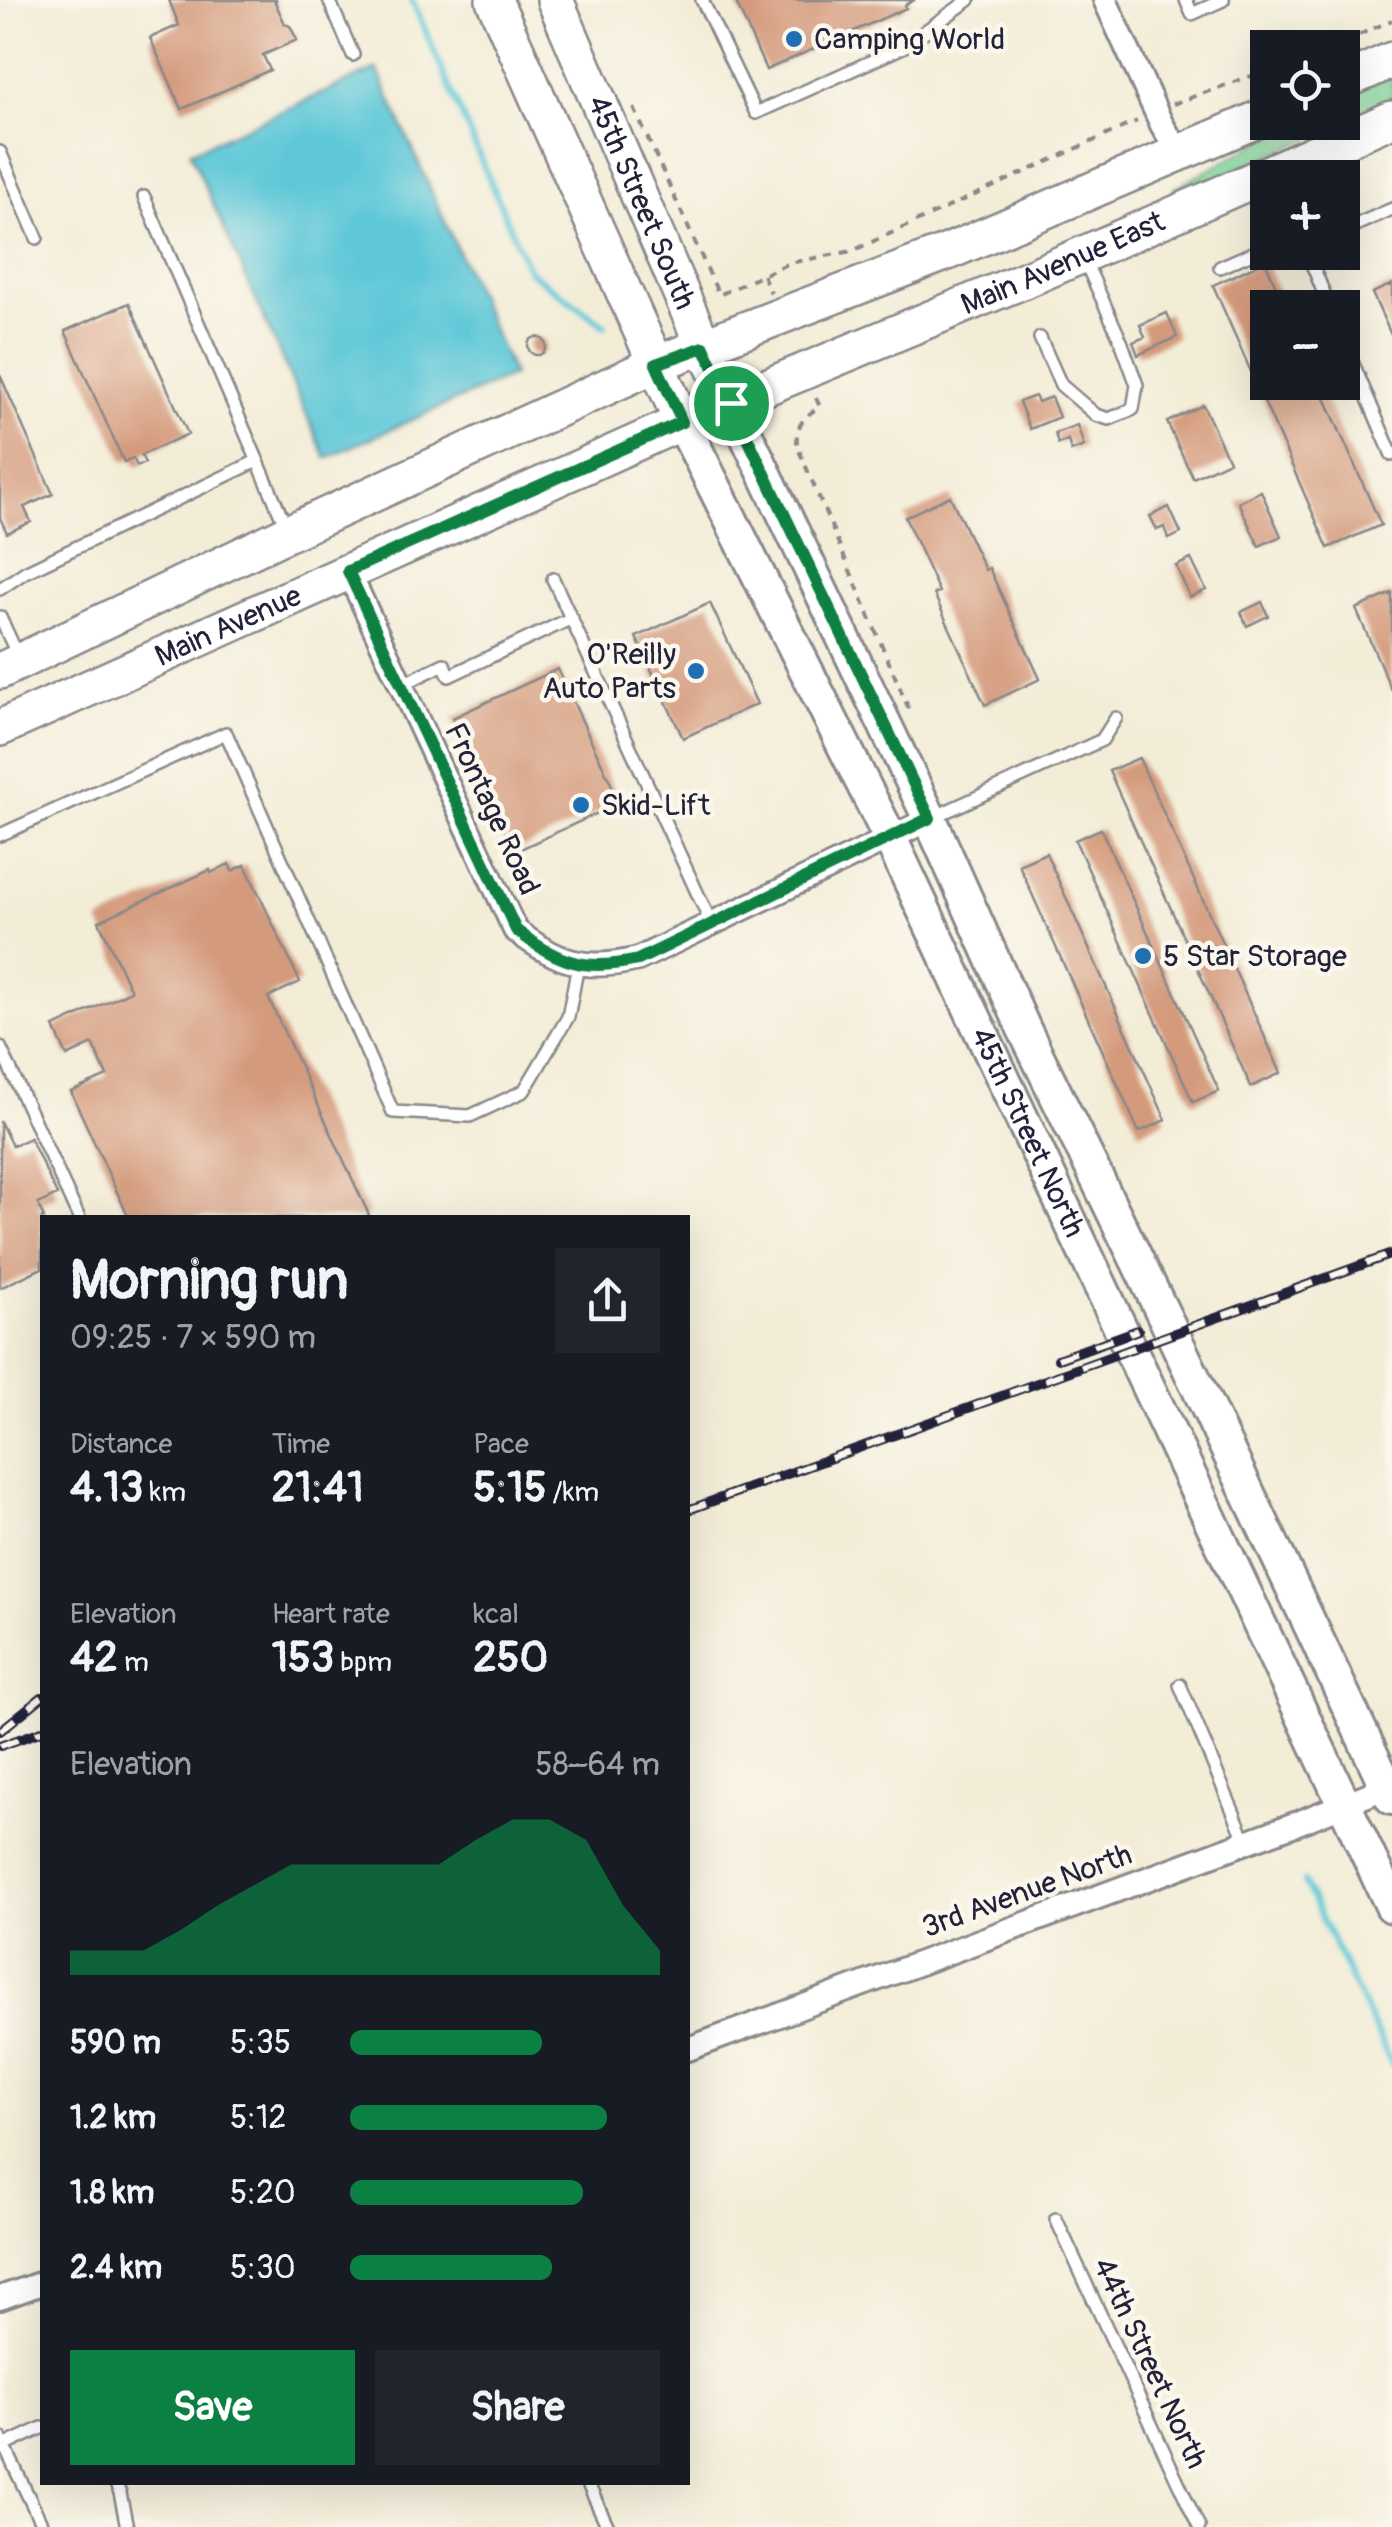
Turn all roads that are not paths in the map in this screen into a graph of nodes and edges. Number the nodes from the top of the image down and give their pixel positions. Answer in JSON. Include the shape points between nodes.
{"nodes":[{"id":1,"x":329,"y":0,"type":"edge"},
{"id":2,"x":494,"y":0,"type":"edge"},
{"id":3,"x":555,"y":0,"type":"edge"},
{"id":4,"x":702,"y":0,"type":"edge"},
{"id":5,"x":969,"y":0,"type":"edge"},
{"id":6,"x":1105,"y":0,"type":"edge"},
{"id":7,"x":1186,"y":0,"type":"edge"},
{"id":8,"x":1223,"y":0,"type":"edge"},
{"id":9,"x":352,"y":55,"type":"dead end"},
{"id":10,"x":1392,"y":60,"type":"edge"},
{"id":11,"x":1360,"y":74,"type":"edge"},
{"id":12,"x":1392,"y":119,"type":"edge"},
{"id":13,"x":1250,"y":123,"type":"edge"},
{"id":14,"x":0,"y":152,"type":"edge"},
{"id":15,"x":1180,"y":154,"type":"junction"},
{"id":16,"x":1306,"y":160,"type":"edge"},
{"id":17,"x":1250,"y":185,"type":"edge"},
{"id":18,"x":144,"y":198,"type":"dead end"},
{"id":19,"x":1392,"y":209,"type":"edge"},
{"id":20,"x":1360,"y":223,"type":"edge"},
{"id":21,"x":37,"y":238,"type":"dead end"},
{"id":22,"x":1250,"y":254,"type":"edge"},
{"id":23,"x":1082,"y":255,"type":"junction"},
{"id":24,"x":1220,"y":267,"type":"dead end"},
{"id":25,"x":1040,"y":338,"type":"dead end"},
{"id":26,"x":704,"y":347,"type":"junction"},
{"id":27,"x":656,"y":364,"type":"junction"},
{"id":28,"x":1360,"y":380,"type":"edge"},
{"id":29,"x":731,"y":403,"type":"junction"},
{"id":30,"x":682,"y":422,"type":"junction"},
{"id":31,"x":1392,"y":455,"type":"edge"},
{"id":32,"x":257,"y":460,"type":"junction"},
{"id":33,"x":288,"y":532,"type":"junction"},
{"id":34,"x":348,"y":571,"type":"junction"},
{"id":35,"x":553,"y":578,"type":"dead end"},
{"id":36,"x":0,"y":589,"type":"edge"},
{"id":37,"x":0,"y":618,"type":"edge"},
{"id":38,"x":572,"y":618,"type":"junction"},
{"id":39,"x":10,"y":667,"type":"edge"},
{"id":40,"x":401,"y":685,"type":"junction"},
{"id":41,"x":1116,"y":718,"type":"dead end"},
{"id":42,"x":0,"y":728,"type":"edge"},
{"id":43,"x":930,"y":818,"type":"junction"},
{"id":44,"x":0,"y":835,"type":"edge"},
{"id":45,"x":890,"y":838,"type":"junction"},
{"id":46,"x":712,"y":924,"type":"junction"},
{"id":47,"x":578,"y":964,"type":"junction"},
{"id":48,"x":0,"y":1047,"type":"edge"},
{"id":49,"x":6,"y":1075,"type":"edge"},
{"id":50,"x":77,"y":1215,"type":"edge"},
{"id":51,"x":1180,"y":1684,"type":"dead end"},
{"id":52,"x":1390,"y":1792,"type":"edge"},
{"id":53,"x":1344,"y":1804,"type":"junction"},
{"id":54,"x":1246,"y":1842,"type":"junction"},
{"id":55,"x":1392,"y":1906,"type":"edge"},
{"id":56,"x":690,"y":2048,"type":"edge"},
{"id":57,"x":1056,"y":2219,"type":"dead end"},
{"id":58,"x":40,"y":2284,"type":"edge"},
{"id":59,"x":0,"y":2298,"type":"edge"},
{"id":60,"x":40,"y":2429,"type":"edge"},
{"id":61,"x":2,"y":2442,"type":"edge"},
{"id":62,"x":116,"y":2485,"type":"edge"},
{"id":63,"x":588,"y":2485,"type":"edge"},
{"id":64,"x":43,"y":2527,"type":"edge"},
{"id":65,"x":126,"y":2527,"type":"edge"},
{"id":66,"x":608,"y":2527,"type":"edge"},
{"id":67,"x":1199,"y":2527,"type":"edge"}],
"edges":[{"from":1,"to":9,"type":"lane"},
{"from":2,"to":27,"type":"main road","name":"45th Street South"},
{"from":3,"to":26,"type":"main road","name":"45th Street South"},
{"from":4,"to":5,"type":"lane","via":[[756,113],[903,48]]},
{"from":6,"to":15,"type":"street"},
{"from":7,"to":8,"type":"lane","via":[[1192,14]]},
{"from":10,"to":11,"type":"main road"},
{"from":12,"to":16,"type":"main road","name":"Main Avenue East"},
{"from":13,"to":15,"type":"main road","name":"Main Avenue East"},
{"from":14,"to":21,"type":"lane"},
{"from":15,"to":26,"type":"main road","name":"Main Avenue East"},
{"from":17,"to":23,"type":"main road","name":"Main Avenue East"},
{"from":18,"to":32,"type":"lane"},
{"from":19,"to":20,"type":"lane"},
{"from":22,"to":24,"type":"lane"},
{"from":23,"to":25,"type":"lane","via":[[1137,385],[1133,409],[1110,419],[1096,415],[1062,384]]},
{"from":23,"to":29,"type":"main road","name":"Main Avenue East"},
{"from":26,"to":27,"type":"main road","name":"Main Avenue"},
{"from":26,"to":29,"type":"main road","name":"45th Street South"},
{"from":27,"to":30,"type":"main road","name":"45th Street North"},
{"from":27,"to":33,"type":"main road","name":"Main Avenue"},
{"from":28,"to":31,"type":"lane"},
{"from":29,"to":30,"type":"main road","name":"Main Avenue"},
{"from":29,"to":43,"type":"main road","name":"45th Street North"},
{"from":30,"to":34,"type":"main road","name":"Main Avenue"},
{"from":30,"to":45,"type":"main road","name":"45th Street North"},
{"from":32,"to":33,"type":"lane"},
{"from":32,"to":36,"type":"lane"},
{"from":33,"to":39,"type":"main road","name":"Main Avenue"},
{"from":34,"to":40,"type":"street","name":"Frontage Road"},
{"from":34,"to":42,"type":"main road","name":"Main Avenue"},
{"from":35,"to":38,"type":"lane"},
{"from":37,"to":39,"type":"lane"},
{"from":38,"to":40,"type":"lane","via":[[449,676],[444,664]]},
{"from":38,"to":46,"type":"lane"},
{"from":40,"to":47,"type":"street","name":"Frontage Road","via":[[516,930],[541,950]]},
{"from":41,"to":43,"type":"lane","via":[[1102,740]]},
{"from":43,"to":45,"type":"street","name":"Frontage Road"},
{"from":43,"to":52,"type":"main road","name":"45th Street North"},
{"from":44,"to":47,"type":"lane","via":[[226,734],[393,1112],[470,1116],[524,1091],[568,1017]]},
{"from":45,"to":46,"type":"street","name":"Frontage Road"},
{"from":45,"to":53,"type":"main road","name":"45th Street North"},
{"from":46,"to":47,"type":"street","name":"Frontage Road","via":[[638,960]]},
{"from":48,"to":49,"type":"lane"},
{"from":49,"to":50,"type":"lane"},
{"from":51,"to":54,"type":"lane"},
{"from":52,"to":53,"type":"street","name":"3rd Avenue North"},
{"from":53,"to":54,"type":"street","name":"3rd Avenue North"},
{"from":53,"to":55,"type":"main road","name":"45th Street North"},
{"from":54,"to":56,"type":"street","name":"3rd Avenue North"},
{"from":57,"to":67,"type":"lane","name":"44th Street North"},
{"from":58,"to":59,"type":"street"},
{"from":60,"to":61,"type":"lane"},
{"from":61,"to":64,"type":"lane"},
{"from":62,"to":65,"type":"lane"},
{"from":63,"to":66,"type":"lane"}]}
